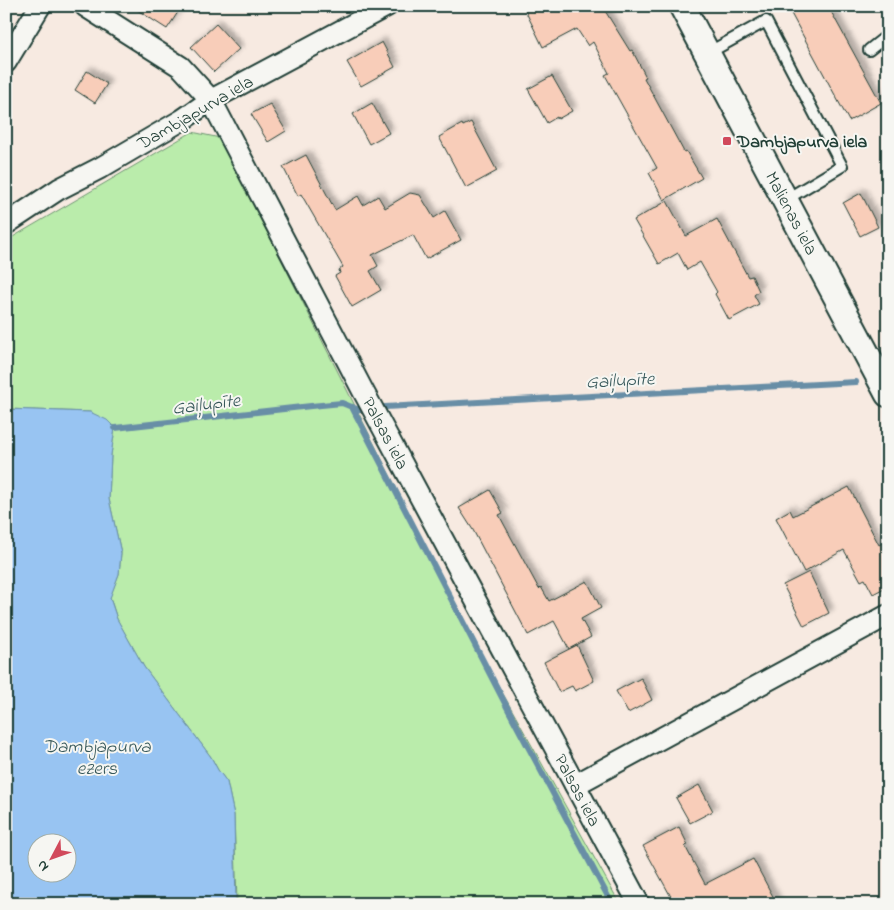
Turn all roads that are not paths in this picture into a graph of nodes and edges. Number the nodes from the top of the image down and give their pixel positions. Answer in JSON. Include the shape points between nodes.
{"nodes":[{"id":1,"x":40,"y":6,"type":"edge"},
{"id":2,"x":85,"y":6,"type":"edge"},
{"id":3,"x":387,"y":6,"type":"edge"},
{"id":4,"x":682,"y":6,"type":"edge"},
{"id":5,"x":888,"y":35,"type":"edge"},
{"id":6,"x":869,"y":50,"type":"dead end"},
{"id":7,"x":706,"y":54,"type":"junction"},
{"id":8,"x":6,"y":62,"type":"edge"},
{"id":9,"x":211,"y":100,"type":"junction"},
{"id":10,"x":786,"y":200,"type":"junction"},
{"id":11,"x":6,"y":224,"type":"edge"},
{"id":12,"x":888,"y":394,"type":"edge"},
{"id":13,"x":888,"y":615,"type":"edge"},
{"id":14,"x":575,"y":785,"type":"junction"},
{"id":15,"x":639,"y":904,"type":"edge"}],
"edges":[{"from":1,"to":8,"type":"street"},
{"from":2,"to":9,"type":"street","name":"Palsas iela","via":[[180,67]]},
{"from":3,"to":9,"type":"street","name":"Dambjapurva iela"},
{"from":4,"to":7,"type":"street","name":"Malienas iela"},
{"from":5,"to":6,"type":"lane"},
{"from":7,"to":10,"type":"street","name":"Malienas iela"},
{"from":7,"to":10,"type":"lane","via":[[766,21],[842,166]]},
{"from":9,"to":11,"type":"street","name":"Dambjapurva iela","via":[[100,168],[59,189]]},
{"from":9,"to":14,"type":"street","name":"Palsas iela"},
{"from":10,"to":12,"type":"street","name":"Malienas iela"},
{"from":13,"to":14,"type":"street"},
{"from":14,"to":15,"type":"street","name":"Palsas iela"}]}
